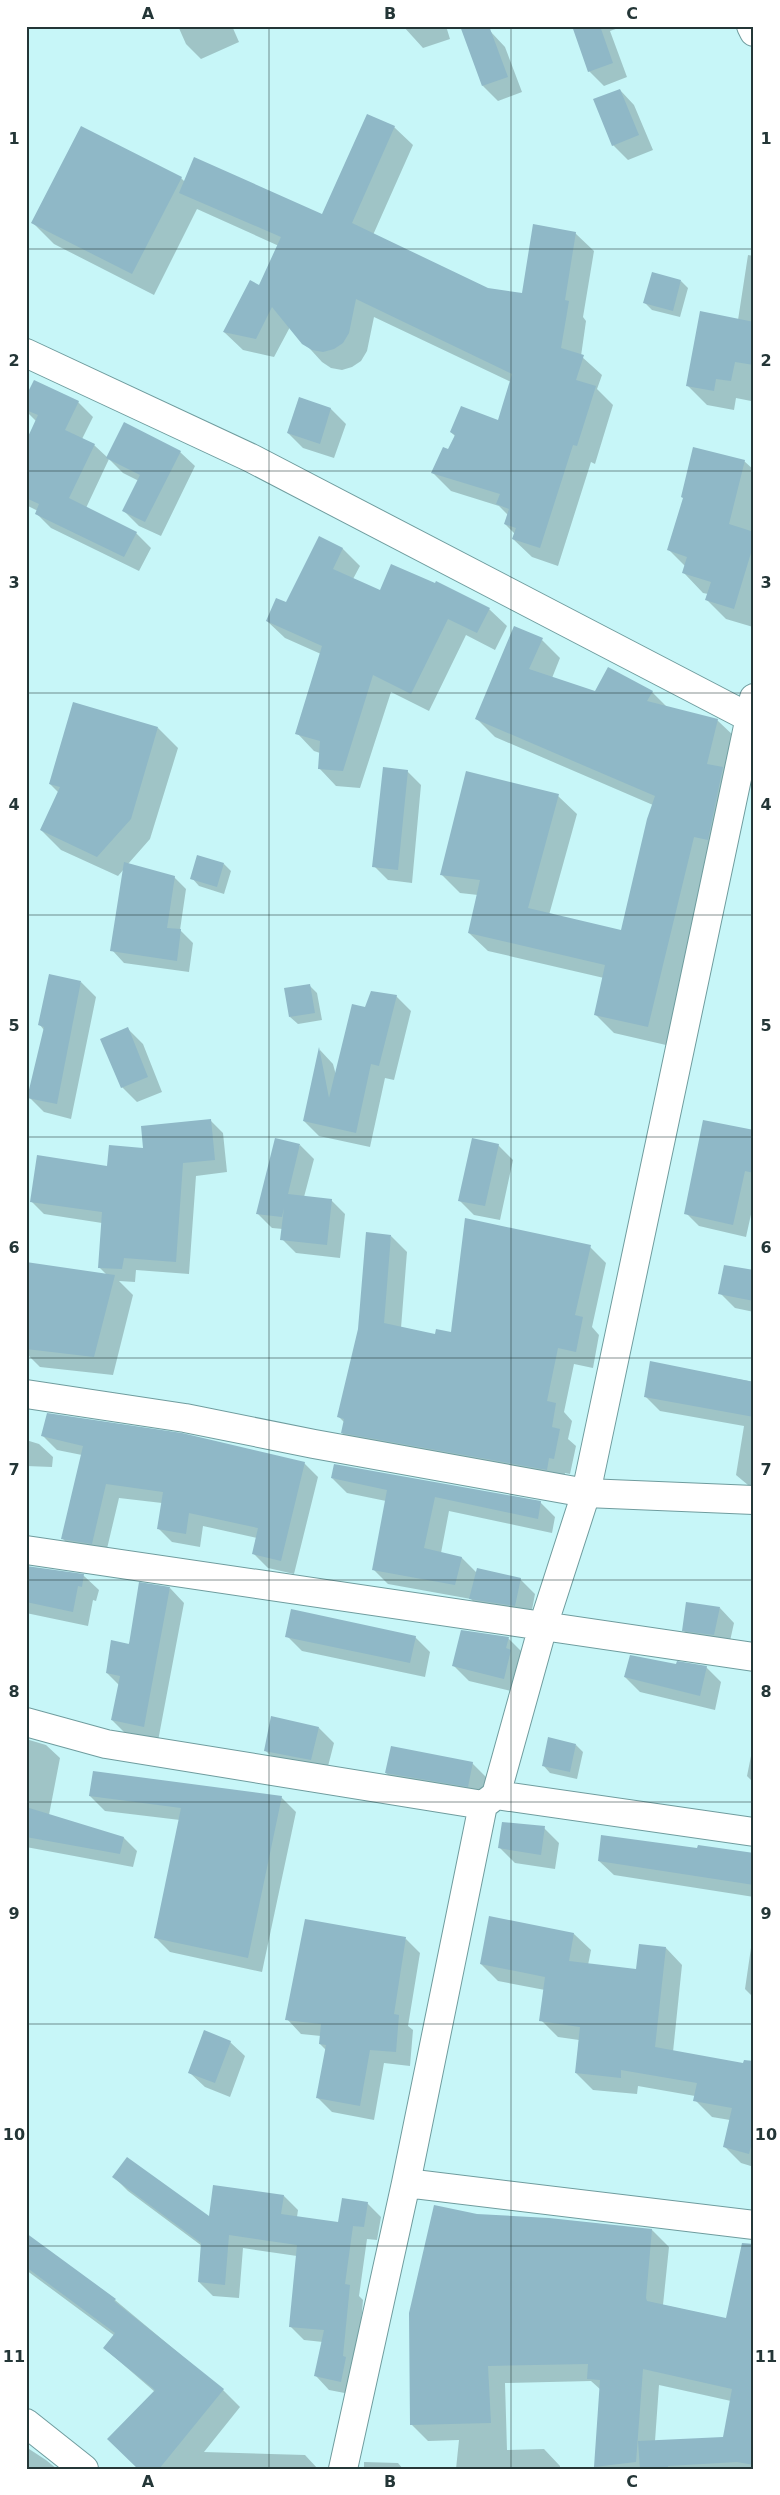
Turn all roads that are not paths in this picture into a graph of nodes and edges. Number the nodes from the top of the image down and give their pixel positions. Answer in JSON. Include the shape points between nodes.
{"nodes":[{"id":1,"x":751,"y":26,"type":"edge"},
{"id":2,"x":754,"y":32,"type":"edge"},
{"id":3,"x":26,"y":353,"type":"edge"},
{"id":4,"x":752,"y":712,"type":"edge"},
{"id":5,"x":26,"y":1394,"type":"edge"},
{"id":6,"x":586,"y":1493,"type":"junction"},
{"id":7,"x":754,"y":1500,"type":"edge"},
{"id":8,"x":26,"y":1550,"type":"edge"},
{"id":9,"x":543,"y":1626,"type":"junction"},
{"id":10,"x":754,"y":1657,"type":"edge"},
{"id":11,"x":26,"y":1722,"type":"edge"},
{"id":12,"x":490,"y":1800,"type":"junction"},
{"id":13,"x":754,"y":1832,"type":"edge"},
{"id":14,"x":406,"y":2183,"type":"junction"},
{"id":15,"x":754,"y":2225,"type":"edge"},
{"id":16,"x":26,"y":2423,"type":"edge"},
{"id":17,"x":84,"y":2469,"type":"edge"},
{"id":18,"x":342,"y":2469,"type":"edge"}],
"edges":[{"from":1,"to":2,"type":"street"},
{"from":3,"to":4,"type":"street","via":[[251,458]]},
{"from":4,"to":6,"type":"street"},
{"from":5,"to":6,"type":"street","via":[[185,1418]]},
{"from":6,"to":7,"type":"street"},
{"from":6,"to":9,"type":"street"},
{"from":8,"to":9,"type":"street"},
{"from":9,"to":10,"type":"street"},
{"from":9,"to":12,"type":"street"},
{"from":11,"to":12,"type":"street","via":[[106,1744]]},
{"from":12,"to":13,"type":"street"},
{"from":12,"to":14,"type":"street"},
{"from":14,"to":15,"type":"street"},
{"from":14,"to":18,"type":"street"},
{"from":16,"to":17,"type":"street"}]}
